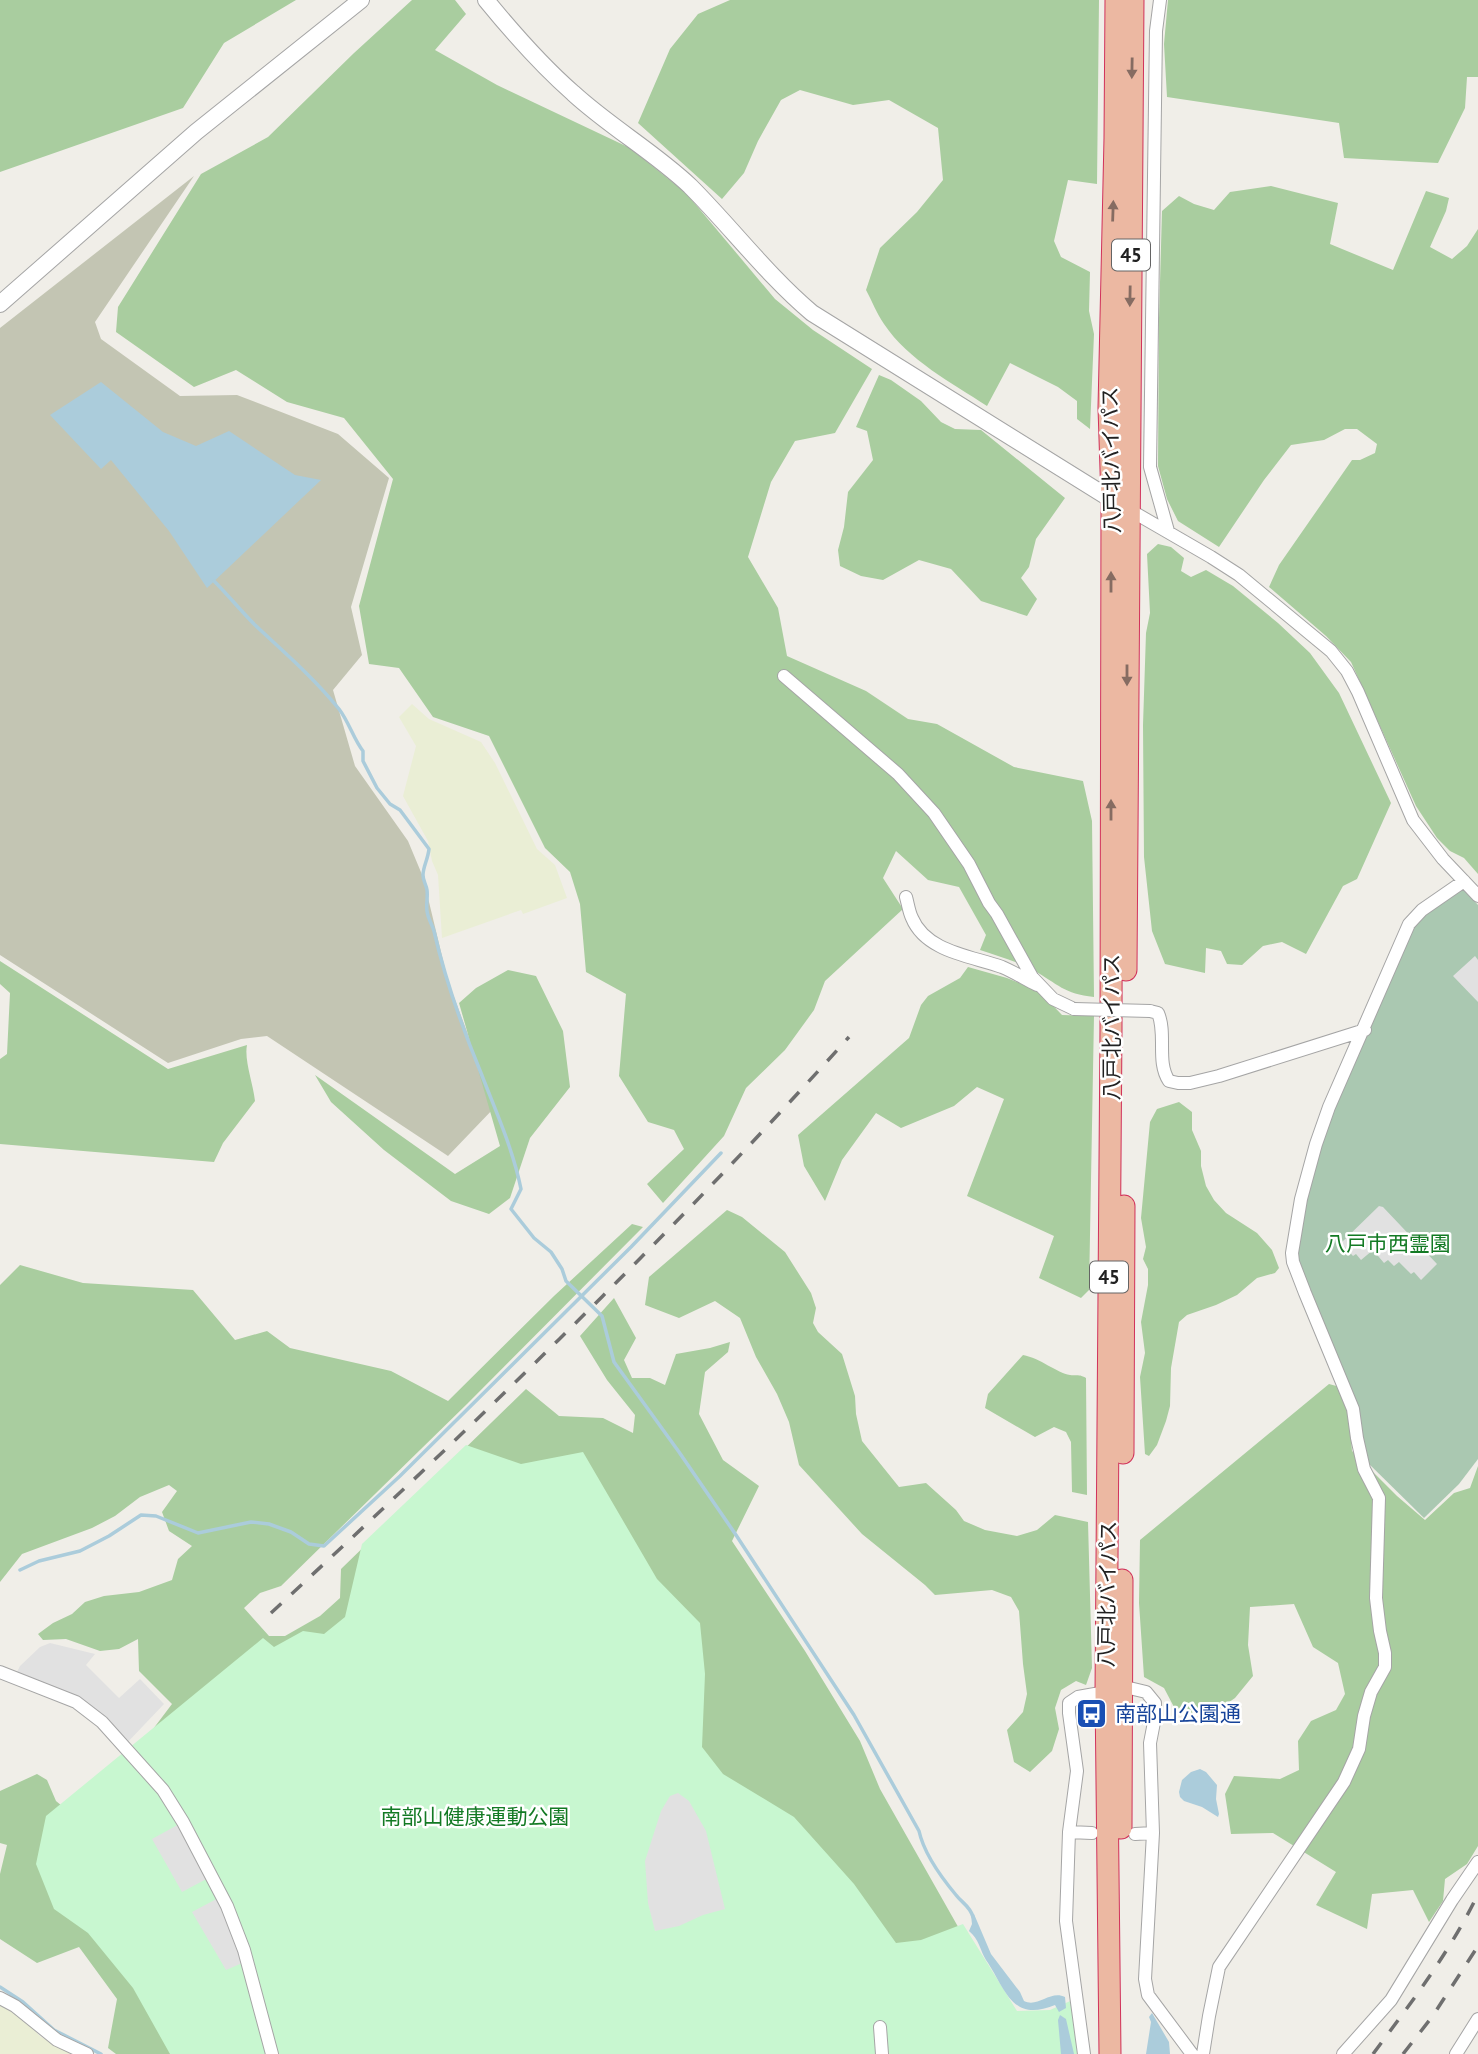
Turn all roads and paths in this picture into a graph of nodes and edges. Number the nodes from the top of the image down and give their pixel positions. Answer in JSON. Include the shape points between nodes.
{"nodes":[{"id":1,"x":361,"y":0,"type":"edge"},
{"id":2,"x":486,"y":0,"type":"edge"},
{"id":3,"x":1116,"y":0,"type":"edge"},
{"id":4,"x":1133,"y":0,"type":"edge"},
{"id":5,"x":1160,"y":0,"type":"edge"},
{"id":6,"x":0,"y":304,"type":"edge"},
{"id":7,"x":1120,"y":504,"type":"junction"},
{"id":8,"x":1168,"y":531,"type":"junction"},
{"id":9,"x":784,"y":676,"type":"dead end"},
{"id":10,"x":1464,"y":881,"type":"junction"},
{"id":11,"x":1478,"y":896,"type":"edge"},
{"id":12,"x":906,"y":897,"type":"dead end"},
{"id":13,"x":1043,"y":988,"type":"junction"},
{"id":14,"x":1364,"y":1030,"type":"junction"},
{"id":15,"x":0,"y":1672,"type":"edge"},
{"id":16,"x":1114,"y":1689,"type":"junction"},
{"id":17,"x":1069,"y":1832,"type":"junction"},
{"id":18,"x":1092,"y":1833,"type":"dead end"},
{"id":19,"x":1153,"y":1833,"type":"junction"},
{"id":20,"x":1135,"y":1834,"type":"dead end"},
{"id":21,"x":1478,"y":1863,"type":"edge"},
{"id":22,"x":0,"y":1998,"type":"edge"},
{"id":23,"x":1478,"y":2019,"type":"edge"},
{"id":24,"x":880,"y":2027,"type":"dead end"},
{"id":25,"x":87,"y":2054,"type":"edge"},
{"id":26,"x":272,"y":2054,"type":"edge"},
{"id":27,"x":882,"y":2054,"type":"edge"},
{"id":28,"x":1084,"y":2054,"type":"edge"},
{"id":29,"x":1110,"y":2054,"type":"edge"},
{"id":30,"x":1124,"y":2054,"type":"edge"},
{"id":31,"x":1192,"y":2054,"type":"edge"},
{"id":32,"x":1203,"y":2054,"type":"edge"},
{"id":33,"x":1343,"y":2054,"type":"edge"},
{"id":34,"x":1456,"y":2054,"type":"edge"}],
"edges":[{"from":1,"to":6,"type":"street","via":[[196,132]]},
{"from":2,"to":7,"type":"street","via":[[573,94],[690,186],[812,313]]},
{"from":7,"to":3,"type":"highway","name":"八戸北バイパス","number":"45","one_way":true,"via":[[1109,408]]},
{"from":4,"to":7,"type":"highway","name":"八戸北バイパス","number":"45","one_way":true},
{"from":5,"to":8,"type":"street","via":[[1150,467]]},
{"from":7,"to":8,"type":"street"},
{"from":7,"to":16,"type":"highway","name":"八戸北バイパス","number":"45"},
{"from":8,"to":10,"type":"street","via":[[1239,575],[1331,651],[1359,692],[1413,820]]},
{"from":9,"to":13,"type":"street","via":[[898,774],[934,813],[969,864],[1032,977]]},
{"from":10,"to":11,"type":"street"},
{"from":10,"to":14,"type":"street","via":[[1409,924]]},
{"from":12,"to":13,"type":"street","via":[[916,927],[935,942]]},
{"from":13,"to":14,"type":"street","bridge":true,"via":[[1073,1009],[1158,1013],[1164,1073],[1169,1081],[1178,1083],[1219,1076]]},
{"from":14,"to":32,"type":"street","via":[[1316,1144],[1292,1254],[1353,1409],[1364,1469],[1379,1498],[1376,1598],[1385,1667],[1371,1692],[1359,1749],[1344,1782],[1219,1967]]},
{"from":15,"to":26,"type":"street","via":[[76,1702],[102,1722],[163,1790],[219,1889],[244,1950]]},
{"from":16,"to":17,"type":"street","via":[[1069,1703],[1077,1771]]},
{"from":16,"to":19,"type":"street","via":[[1146,1692],[1155,1703],[1150,1743]]},
{"from":16,"to":29,"type":"highway","name":"八戸北バイパス","number":"45"},
{"from":16,"to":30,"type":"highway","name":"八戸北バイパス","number":"45"},
{"from":17,"to":18,"type":"street"},
{"from":17,"to":28,"type":"street","via":[[1066,1921]]},
{"from":19,"to":20,"type":"street"},
{"from":19,"to":31,"type":"street","via":[[1147,1995]]},
{"from":21,"to":33,"type":"street","via":[[1391,2000]]},
{"from":22,"to":25,"type":"street","via":[[57,2040]]},
{"from":23,"to":34,"type":"street"},
{"from":24,"to":27,"type":"street"}]}
